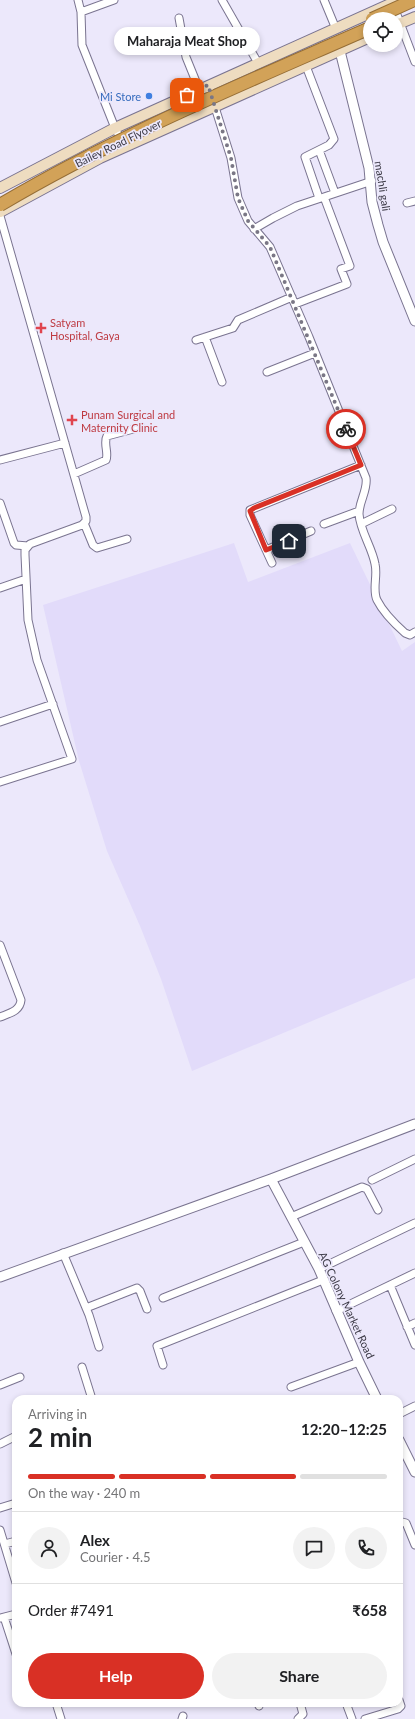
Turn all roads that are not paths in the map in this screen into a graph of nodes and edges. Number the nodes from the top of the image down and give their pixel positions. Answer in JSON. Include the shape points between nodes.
{"nodes":[{"id":1,"x":78,"y":0,"type":"edge"},
{"id":2,"x":114,"y":0,"type":"edge"},
{"id":3,"x":222,"y":0,"type":"edge"},
{"id":4,"x":324,"y":0,"type":"edge"},
{"id":5,"x":414,"y":0,"type":"edge"},
{"id":6,"x":396,"y":1,"type":"edge"},
{"id":7,"x":415,"y":8,"type":"edge"},
{"id":8,"x":81,"y":12,"type":"junction"},
{"id":9,"x":387,"y":12,"type":"edge"},
{"id":10,"x":395,"y":12,"type":"edge"},
{"id":11,"x":403,"y":16,"type":"edge"},
{"id":12,"x":415,"y":17,"type":"edge"},
{"id":13,"x":179,"y":18,"type":"dead end"},
{"id":14,"x":403,"y":20,"type":"edge"},
{"id":15,"x":363,"y":23,"type":"edge"},
{"id":16,"x":339,"y":27,"type":"junction"},
{"id":17,"x":363,"y":31,"type":"edge"},
{"id":18,"x":403,"y":38,"type":"edge"},
{"id":19,"x":363,"y":40,"type":"edge"},
{"id":20,"x":351,"y":46,"type":"junction"},
{"id":21,"x":340,"y":51,"type":"junction"},
{"id":22,"x":415,"y":62,"type":"edge"},
{"id":23,"x":258,"y":63,"type":"junction"},
{"id":24,"x":306,"y":66,"type":"junction"},
{"id":25,"x":203,"y":87,"type":"junction"},
{"id":26,"x":215,"y":107,"type":"junction"},
{"id":27,"x":115,"y":128,"type":"junction"},
{"id":28,"x":125,"y":147,"type":"junction"},
{"id":29,"x":318,"y":150,"type":"junction"},
{"id":30,"x":25,"y":174,"type":"junction"},
{"id":31,"x":372,"y":181,"type":"junction"},
{"id":32,"x":0,"y":188,"type":"edge"},
{"id":33,"x":35,"y":193,"type":"junction"},
{"id":34,"x":335,"y":193,"type":"junction"},
{"id":35,"x":0,"y":197,"type":"edge"},
{"id":36,"x":321,"y":198,"type":"junction"},
{"id":37,"x":415,"y":201,"type":"edge"},
{"id":38,"x":407,"y":203,"type":"dead end"},
{"id":39,"x":0,"y":205,"type":"edge"},
{"id":40,"x":0,"y":212,"type":"edge"},
{"id":41,"x":0,"y":216,"type":"edge"},
{"id":42,"x":254,"y":230,"type":"junction"},
{"id":43,"x":293,"y":301,"type":"junction"},
{"id":44,"x":415,"y":321,"type":"edge"},
{"id":45,"x":205,"y":337,"type":"junction"},
{"id":46,"x":196,"y":340,"type":"dead end"},
{"id":47,"x":315,"y":353,"type":"junction"},
{"id":48,"x":267,"y":372,"type":"dead end"},
{"id":49,"x":222,"y":382,"type":"dead end"},
{"id":50,"x":141,"y":427,"type":"dead end"},
{"id":51,"x":64,"y":443,"type":"junction"},
{"id":52,"x":0,"y":460,"type":"edge"},
{"id":53,"x":361,"y":465,"type":"junction"},
{"id":54,"x":74,"y":474,"type":"junction"},
{"id":55,"x":0,"y":503,"type":"edge"},
{"id":56,"x":392,"y":509,"type":"dead end"},
{"id":57,"x":359,"y":511,"type":"junction"},
{"id":58,"x":84,"y":524,"type":"junction"},
{"id":59,"x":324,"y":524,"type":"dead end"},
{"id":60,"x":361,"y":524,"type":"junction"},
{"id":61,"x":311,"y":531,"type":"dead end"},
{"id":62,"x":127,"y":539,"type":"dead end"},
{"id":63,"x":28,"y":546,"type":"junction"},
{"id":64,"x":266,"y":550,"type":"junction"},
{"id":65,"x":272,"y":563,"type":"dead end"},
{"id":66,"x":26,"y":579,"type":"junction"},
{"id":67,"x":0,"y":588,"type":"edge"},
{"id":68,"x":415,"y":632,"type":"edge"},
{"id":69,"x":53,"y":704,"type":"junction"},
{"id":70,"x":0,"y":722,"type":"edge"},
{"id":71,"x":0,"y":782,"type":"edge"},
{"id":72,"x":0,"y":945,"type":"edge"},
{"id":73,"x":2,"y":956,"type":"edge"},
{"id":74,"x":0,"y":1017,"type":"edge"},
{"id":75,"x":415,"y":1124,"type":"edge"},
{"id":76,"x":415,"y":1159,"type":"edge"},
{"id":77,"x":271,"y":1178,"type":"junction"},
{"id":78,"x":372,"y":1180,"type":"dead end"},
{"id":79,"x":378,"y":1210,"type":"dead end"},
{"id":80,"x":291,"y":1217,"type":"junction"},
{"id":81,"x":415,"y":1223,"type":"edge"},
{"id":82,"x":304,"y":1242,"type":"junction"},
{"id":83,"x":63,"y":1253,"type":"junction"},
{"id":84,"x":319,"y":1269,"type":"junction"},
{"id":85,"x":415,"y":1273,"type":"edge"},
{"id":86,"x":0,"y":1277,"type":"edge"},
{"id":87,"x":324,"y":1280,"type":"junction"},
{"id":88,"x":390,"y":1285,"type":"junction"},
{"id":89,"x":163,"y":1298,"type":"dead end"},
{"id":90,"x":86,"y":1308,"type":"junction"},
{"id":91,"x":147,"y":1309,"type":"dead end"},
{"id":92,"x":336,"y":1310,"type":"junction"},
{"id":93,"x":415,"y":1323,"type":"edge"},
{"id":94,"x":407,"y":1327,"type":"junction"},
{"id":95,"x":415,"y":1346,"type":"edge"},
{"id":96,"x":99,"y":1347,"type":"dead end"},
{"id":97,"x":360,"y":1362,"type":"junction"},
{"id":98,"x":163,"y":1365,"type":"dead end"},
{"id":99,"x":82,"y":1367,"type":"dead end"},
{"id":100,"x":20,"y":1376,"type":"dead end"},
{"id":101,"x":0,"y":1385,"type":"edge"},
{"id":102,"x":291,"y":1387,"type":"dead end"},
{"id":103,"x":91,"y":1395,"type":"edge"},
{"id":104,"x":375,"y":1395,"type":"edge"},
{"id":105,"x":415,"y":1406,"type":"edge"},
{"id":106,"x":403,"y":1412,"type":"edge"},
{"id":107,"x":12,"y":1438,"type":"edge"},
{"id":108,"x":0,"y":1444,"type":"edge"},
{"id":109,"x":403,"y":1448,"type":"edge"},
{"id":110,"x":414,"y":1469,"type":"edge"},
{"id":111,"x":12,"y":1504,"type":"edge"},
{"id":112,"x":0,"y":1508,"type":"edge"},
{"id":113,"x":403,"y":1522,"type":"edge"},
{"id":114,"x":0,"y":1530,"type":"edge"},
{"id":115,"x":12,"y":1542,"type":"edge"},
{"id":116,"x":5,"y":1544,"type":"junction"},
{"id":117,"x":415,"y":1545,"type":"edge"},
{"id":118,"x":12,"y":1569,"type":"edge"},
{"id":119,"x":12,"y":1615,"type":"edge"},
{"id":120,"x":2,"y":1618,"type":"edge"},
{"id":121,"x":12,"y":1644,"type":"edge"},
{"id":122,"x":58,"y":1707,"type":"edge"},
{"id":123,"x":301,"y":1707,"type":"edge"},
{"id":124,"x":348,"y":1707,"type":"edge"},
{"id":125,"x":400,"y":1707,"type":"edge"},
{"id":126,"x":387,"y":1716,"type":"edge"},
{"id":127,"x":62,"y":1719,"type":"edge"},
{"id":128,"x":298,"y":1719,"type":"edge"},
{"id":129,"x":352,"y":1719,"type":"edge"},
{"id":130,"x":365,"y":1719,"type":"edge"}],
"edges":[{"from":1,"to":8,"type":"street"},
{"from":2,"to":8,"type":"street"},
{"from":3,"to":23,"type":"street"},
{"from":4,"to":16,"type":"street"},
{"from":5,"to":9,"type":"highway","name":"Bailey Road Flyover","bridge":true},
{"from":6,"to":10,"type":"street"},
{"from":6,"to":16,"type":"main road"},
{"from":7,"to":11,"type":"highway"},
{"from":8,"to":27,"type":"street","via":[[82,45]]},
{"from":12,"to":14,"type":"main road"},
{"from":13,"to":25,"type":"street","via":[[186,57]]},
{"from":15,"to":35,"type":"highway","name":"Bailey Road Flyover","via":[[102,141]]},
{"from":16,"to":20,"type":"main road"},
{"from":16,"to":23,"type":"main road"},
{"from":17,"to":39,"type":"highway","name":"Bailey Road Flyover","bridge":true,"via":[[169,117],[43,180]]},
{"from":18,"to":22,"type":"street"},
{"from":19,"to":20,"type":"main road"},
{"from":20,"to":21,"type":"main road"},
{"from":21,"to":24,"type":"main road"},
{"from":21,"to":31,"type":"street","name":"machli gali"},
{"from":23,"to":25,"type":"main road"},
{"from":24,"to":26,"type":"main road"},
{"from":24,"to":29,"type":"street","via":[[334,138],[332,143]]},
{"from":25,"to":26,"type":"street"},
{"from":25,"to":27,"type":"main road"},
{"from":26,"to":28,"type":"main road"},
{"from":26,"to":42,"type":"street","via":[[232,162],[238,198]]},
{"from":27,"to":28,"type":"street"},
{"from":27,"to":30,"type":"main road"},
{"from":28,"to":33,"type":"main road"},
{"from":29,"to":34,"type":"street"},
{"from":29,"to":36,"type":"street","via":[[305,159]]},
{"from":30,"to":32,"type":"main road"},
{"from":30,"to":33,"type":"main road"},
{"from":31,"to":34,"type":"street"},
{"from":31,"to":44,"type":"street","name":"machli gali","via":[[372,202],[383,242]]},
{"from":33,"to":40,"type":"main road"},
{"from":34,"to":36,"type":"street"},
{"from":36,"to":42,"type":"street","via":[[290,209]]},
{"from":36,"to":43,"type":"street","via":[[350,266],[341,269],[347,284]]},
{"from":37,"to":38,"type":"street"},
{"from":41,"to":51,"type":"street"},
{"from":42,"to":43,"type":"street","via":[[270,247]]},
{"from":43,"to":45,"type":"street","via":[[238,320],[234,328]]},
{"from":43,"to":47,"type":"street"},
{"from":45,"to":46,"type":"street"},
{"from":45,"to":49,"type":"street"},
{"from":47,"to":48,"type":"street"},
{"from":47,"to":53,"type":"street"},
{"from":50,"to":54,"type":"street","via":[[108,436],[106,460]]},
{"from":51,"to":52,"type":"street"},
{"from":51,"to":54,"type":"street"},
{"from":53,"to":57,"type":"street","via":[[367,483]]},
{"from":53,"to":64,"type":"street","via":[[250,510]]},
{"from":54,"to":58,"type":"street","via":[[86,517]]},
{"from":55,"to":63,"type":"street","via":[[14,543]]},
{"from":56,"to":60,"type":"street"},
{"from":57,"to":59,"type":"street"},
{"from":57,"to":60,"type":"street"},
{"from":58,"to":62,"type":"street","via":[[93,545],[97,548]]},
{"from":58,"to":63,"type":"street"},
{"from":60,"to":68,"type":"street","via":[[375,562],[376,598],[405,633],[410,635]]},
{"from":61,"to":64,"type":"street"},
{"from":63,"to":66,"type":"street","via":[[25,555]]},
{"from":64,"to":65,"type":"street"},
{"from":66,"to":67,"type":"street"},
{"from":66,"to":69,"type":"street","via":[[28,620],[37,660]]},
{"from":69,"to":70,"type":"street"},
{"from":69,"to":71,"type":"street","via":[[72,759]]},
{"from":72,"to":73,"type":"street"},
{"from":73,"to":74,"type":"street","via":[[21,1004],[16,1011]]},
{"from":75,"to":77,"type":"street"},
{"from":76,"to":78,"type":"street"},
{"from":77,"to":80,"type":"street","name":"AG Colony Market Road"},
{"from":77,"to":83,"type":"street"},
{"from":79,"to":80,"type":"street","via":[[367,1189],[362,1188]]},
{"from":80,"to":82,"type":"street","name":"AG Colony Market Road"},
{"from":81,"to":84,"type":"street"},
{"from":82,"to":84,"type":"street","name":"AG Colony Market Road"},
{"from":82,"to":89,"type":"street"},
{"from":83,"to":86,"type":"street"},
{"from":83,"to":90,"type":"street"},
{"from":84,"to":87,"type":"street","name":"AG Colony Market Road"},
{"from":85,"to":88,"type":"street"},
{"from":87,"to":92,"type":"street","name":"AG Colony Market Road"},
{"from":87,"to":98,"type":"street","via":[[157,1346]]},
{"from":88,"to":92,"type":"street"},
{"from":88,"to":94,"type":"street"},
{"from":90,"to":91,"type":"street","via":[[137,1288]]},
{"from":90,"to":96,"type":"street"},
{"from":92,"to":97,"type":"street","name":"AG Colony Market Road"},
{"from":93,"to":94,"type":"street"},
{"from":94,"to":95,"type":"street"},
{"from":97,"to":102,"type":"street"},
{"from":97,"to":104,"type":"street","name":"AG Colony Market Road"},
{"from":99,"to":103,"type":"street"},
{"from":100,"to":101,"type":"street"},
{"from":105,"to":106,"type":"street"},
{"from":107,"to":108,"type":"street"},
{"from":109,"to":110,"type":"street"},
{"from":111,"to":112,"type":"street"},
{"from":113,"to":117,"type":"street","via":[[406,1523]]},
{"from":114,"to":116,"type":"street"},
{"from":115,"to":116,"type":"street"},
{"from":116,"to":118,"type":"street"},
{"from":119,"to":120,"type":"street"},
{"from":120,"to":121,"type":"street"},
{"from":122,"to":127,"type":"street"},
{"from":123,"to":128,"type":"street","via":[[303,1714]]},
{"from":124,"to":129,"type":"street"},
{"from":125,"to":126,"type":"street"},
{"from":126,"to":130,"type":"street"}]}
